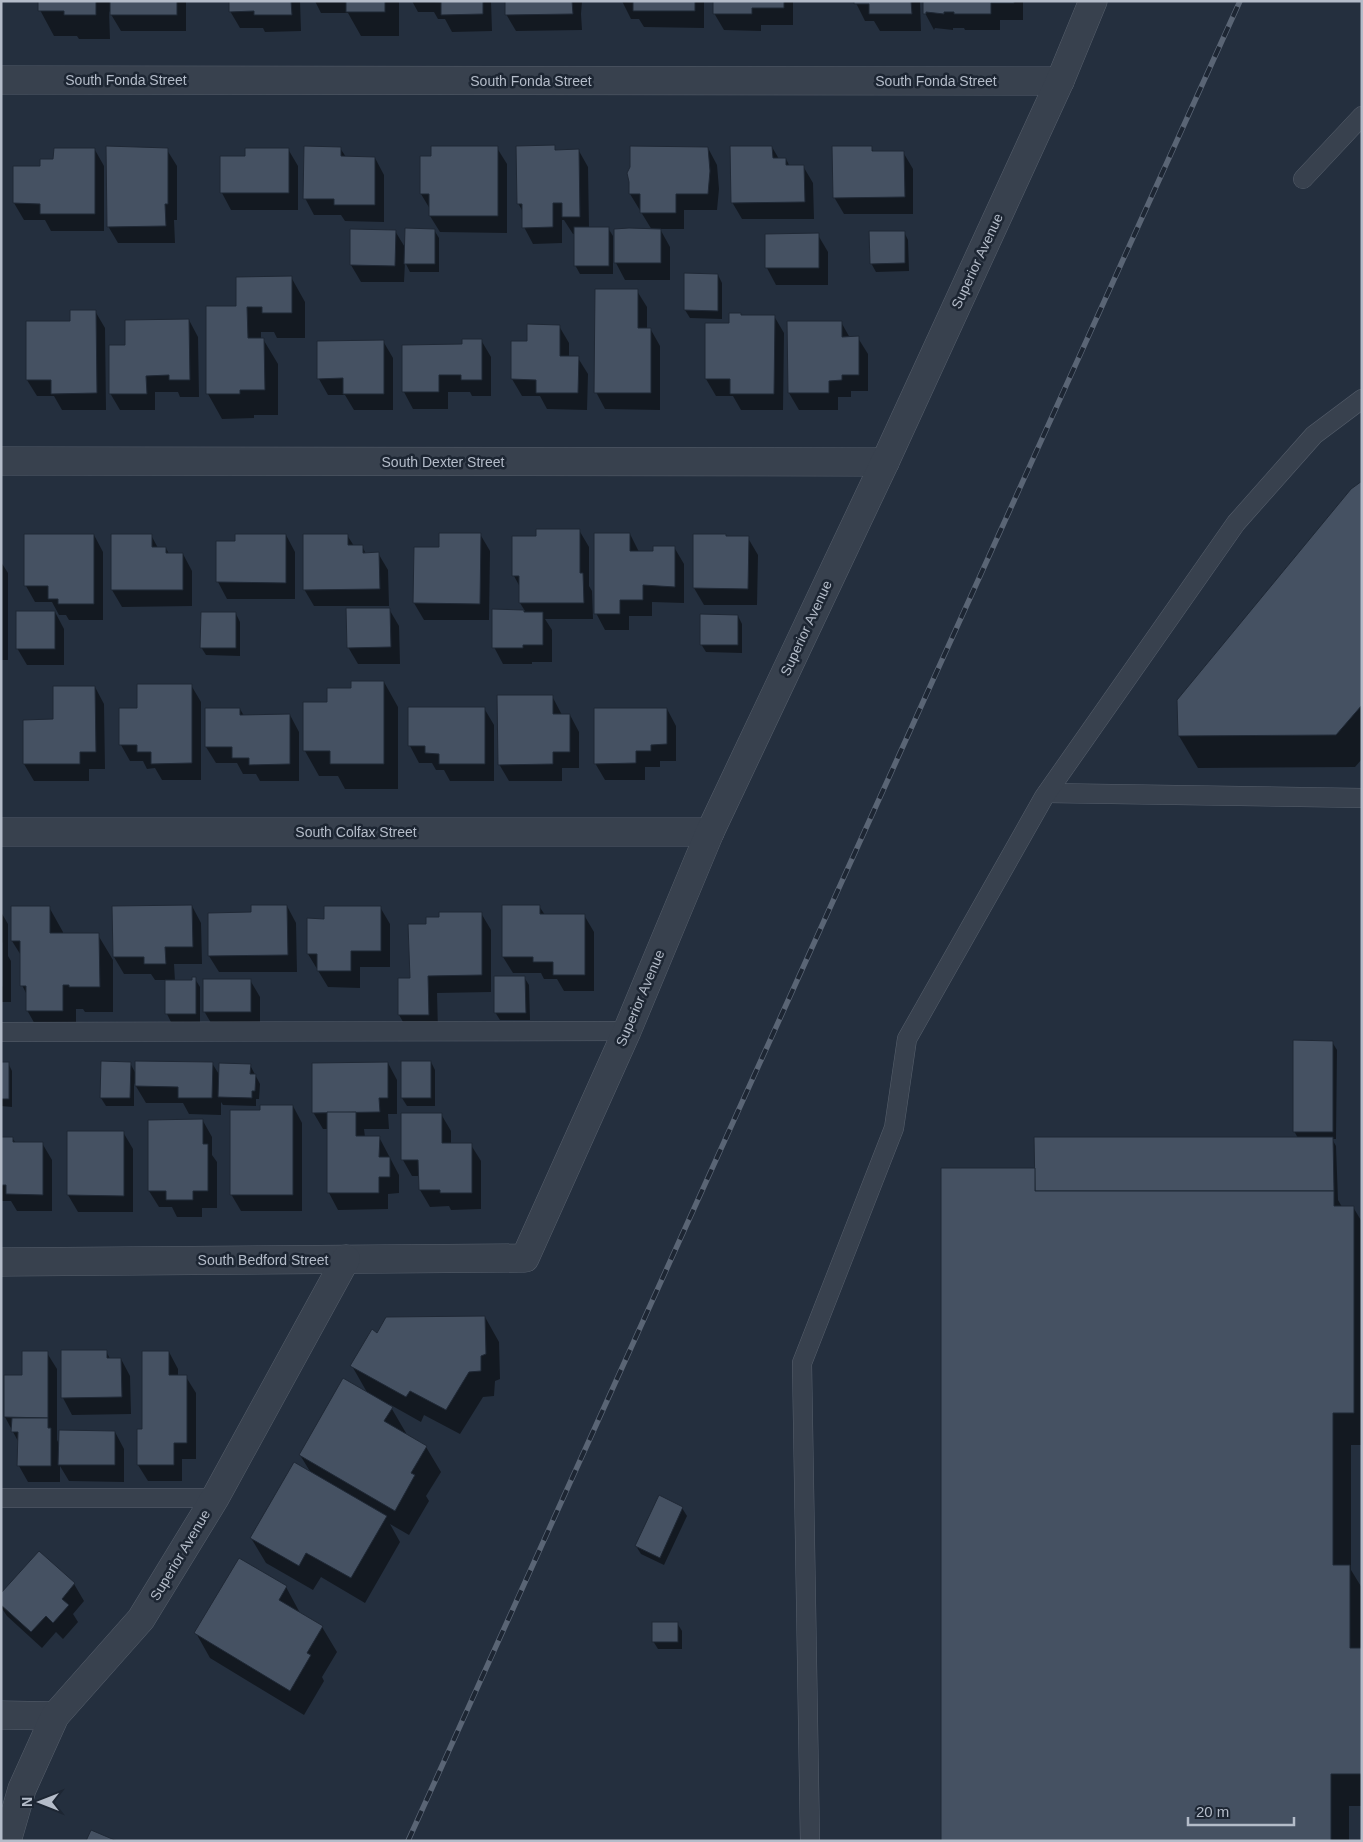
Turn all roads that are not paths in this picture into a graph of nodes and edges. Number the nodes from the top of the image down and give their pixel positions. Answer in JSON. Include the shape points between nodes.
{"nodes":[{"id":1,"x":1093,"y":1,"type":"edge"},
{"id":2,"x":1,"y":80,"type":"edge"},
{"id":3,"x":1060,"y":81,"type":"junction"},
{"id":4,"x":1362,"y":116,"type":"edge"},
{"id":5,"x":1303,"y":179,"type":"dead end"},
{"id":6,"x":1362,"y":399,"type":"edge"},
{"id":7,"x":1,"y":461,"type":"edge"},
{"id":8,"x":884,"y":462,"type":"junction"},
{"id":9,"x":1047,"y":793,"type":"junction"},
{"id":10,"x":1362,"y":798,"type":"edge"},
{"id":11,"x":1,"y":832,"type":"edge"},
{"id":12,"x":710,"y":832,"type":"junction"},
{"id":13,"x":627,"y":1031,"type":"junction"},
{"id":14,"x":1,"y":1032,"type":"edge"},
{"id":15,"x":525,"y":1258,"type":"joint"},
{"id":16,"x":346,"y":1259,"type":"junction"},
{"id":17,"x":1,"y":1262,"type":"edge"},
{"id":18,"x":1,"y":1498,"type":"edge"},
{"id":19,"x":215,"y":1498,"type":"junction"},
{"id":20,"x":1,"y":1715,"type":"edge"},
{"id":21,"x":55,"y":1716,"type":"junction"},
{"id":22,"x":7,"y":1841,"type":"edge"},
{"id":23,"x":810,"y":1841,"type":"edge"}],
"edges":[{"from":1,"to":3,"type":"street","name":"Superior Avenue"},
{"from":2,"to":3,"type":"street","name":"South Fonda Street"},
{"from":3,"to":8,"type":"street","name":"Superior Avenue"},
{"from":4,"to":5,"type":"lane"},
{"from":6,"to":9,"type":"lane","via":[[1314,435],[1236,523]]},
{"from":7,"to":8,"type":"street","name":"South Dexter Street"},
{"from":8,"to":12,"type":"street","name":"Superior Avenue"},
{"from":9,"to":10,"type":"lane"},
{"from":9,"to":23,"type":"lane","via":[[908,1039],[894,1128],[802,1363]]},
{"from":11,"to":12,"type":"street","name":"South Colfax Street"},
{"from":12,"to":13,"type":"street","name":"Superior Avenue"},
{"from":13,"to":14,"type":"lane"},
{"from":13,"to":15,"type":"street","name":"Superior Avenue"},
{"from":15,"to":16,"type":"street","name":"South Bedford Street"},
{"from":16,"to":17,"type":"street","name":"South Bedford Street"},
{"from":16,"to":19,"type":"street","name":"Superior Avenue"},
{"from":18,"to":19,"type":"lane"},
{"from":19,"to":21,"type":"street","name":"Superior Avenue","via":[[141,1619]]},
{"from":20,"to":21,"type":"street"},
{"from":21,"to":22,"type":"street","name":"Superior Avenue","via":[[22,1789]]}]}
